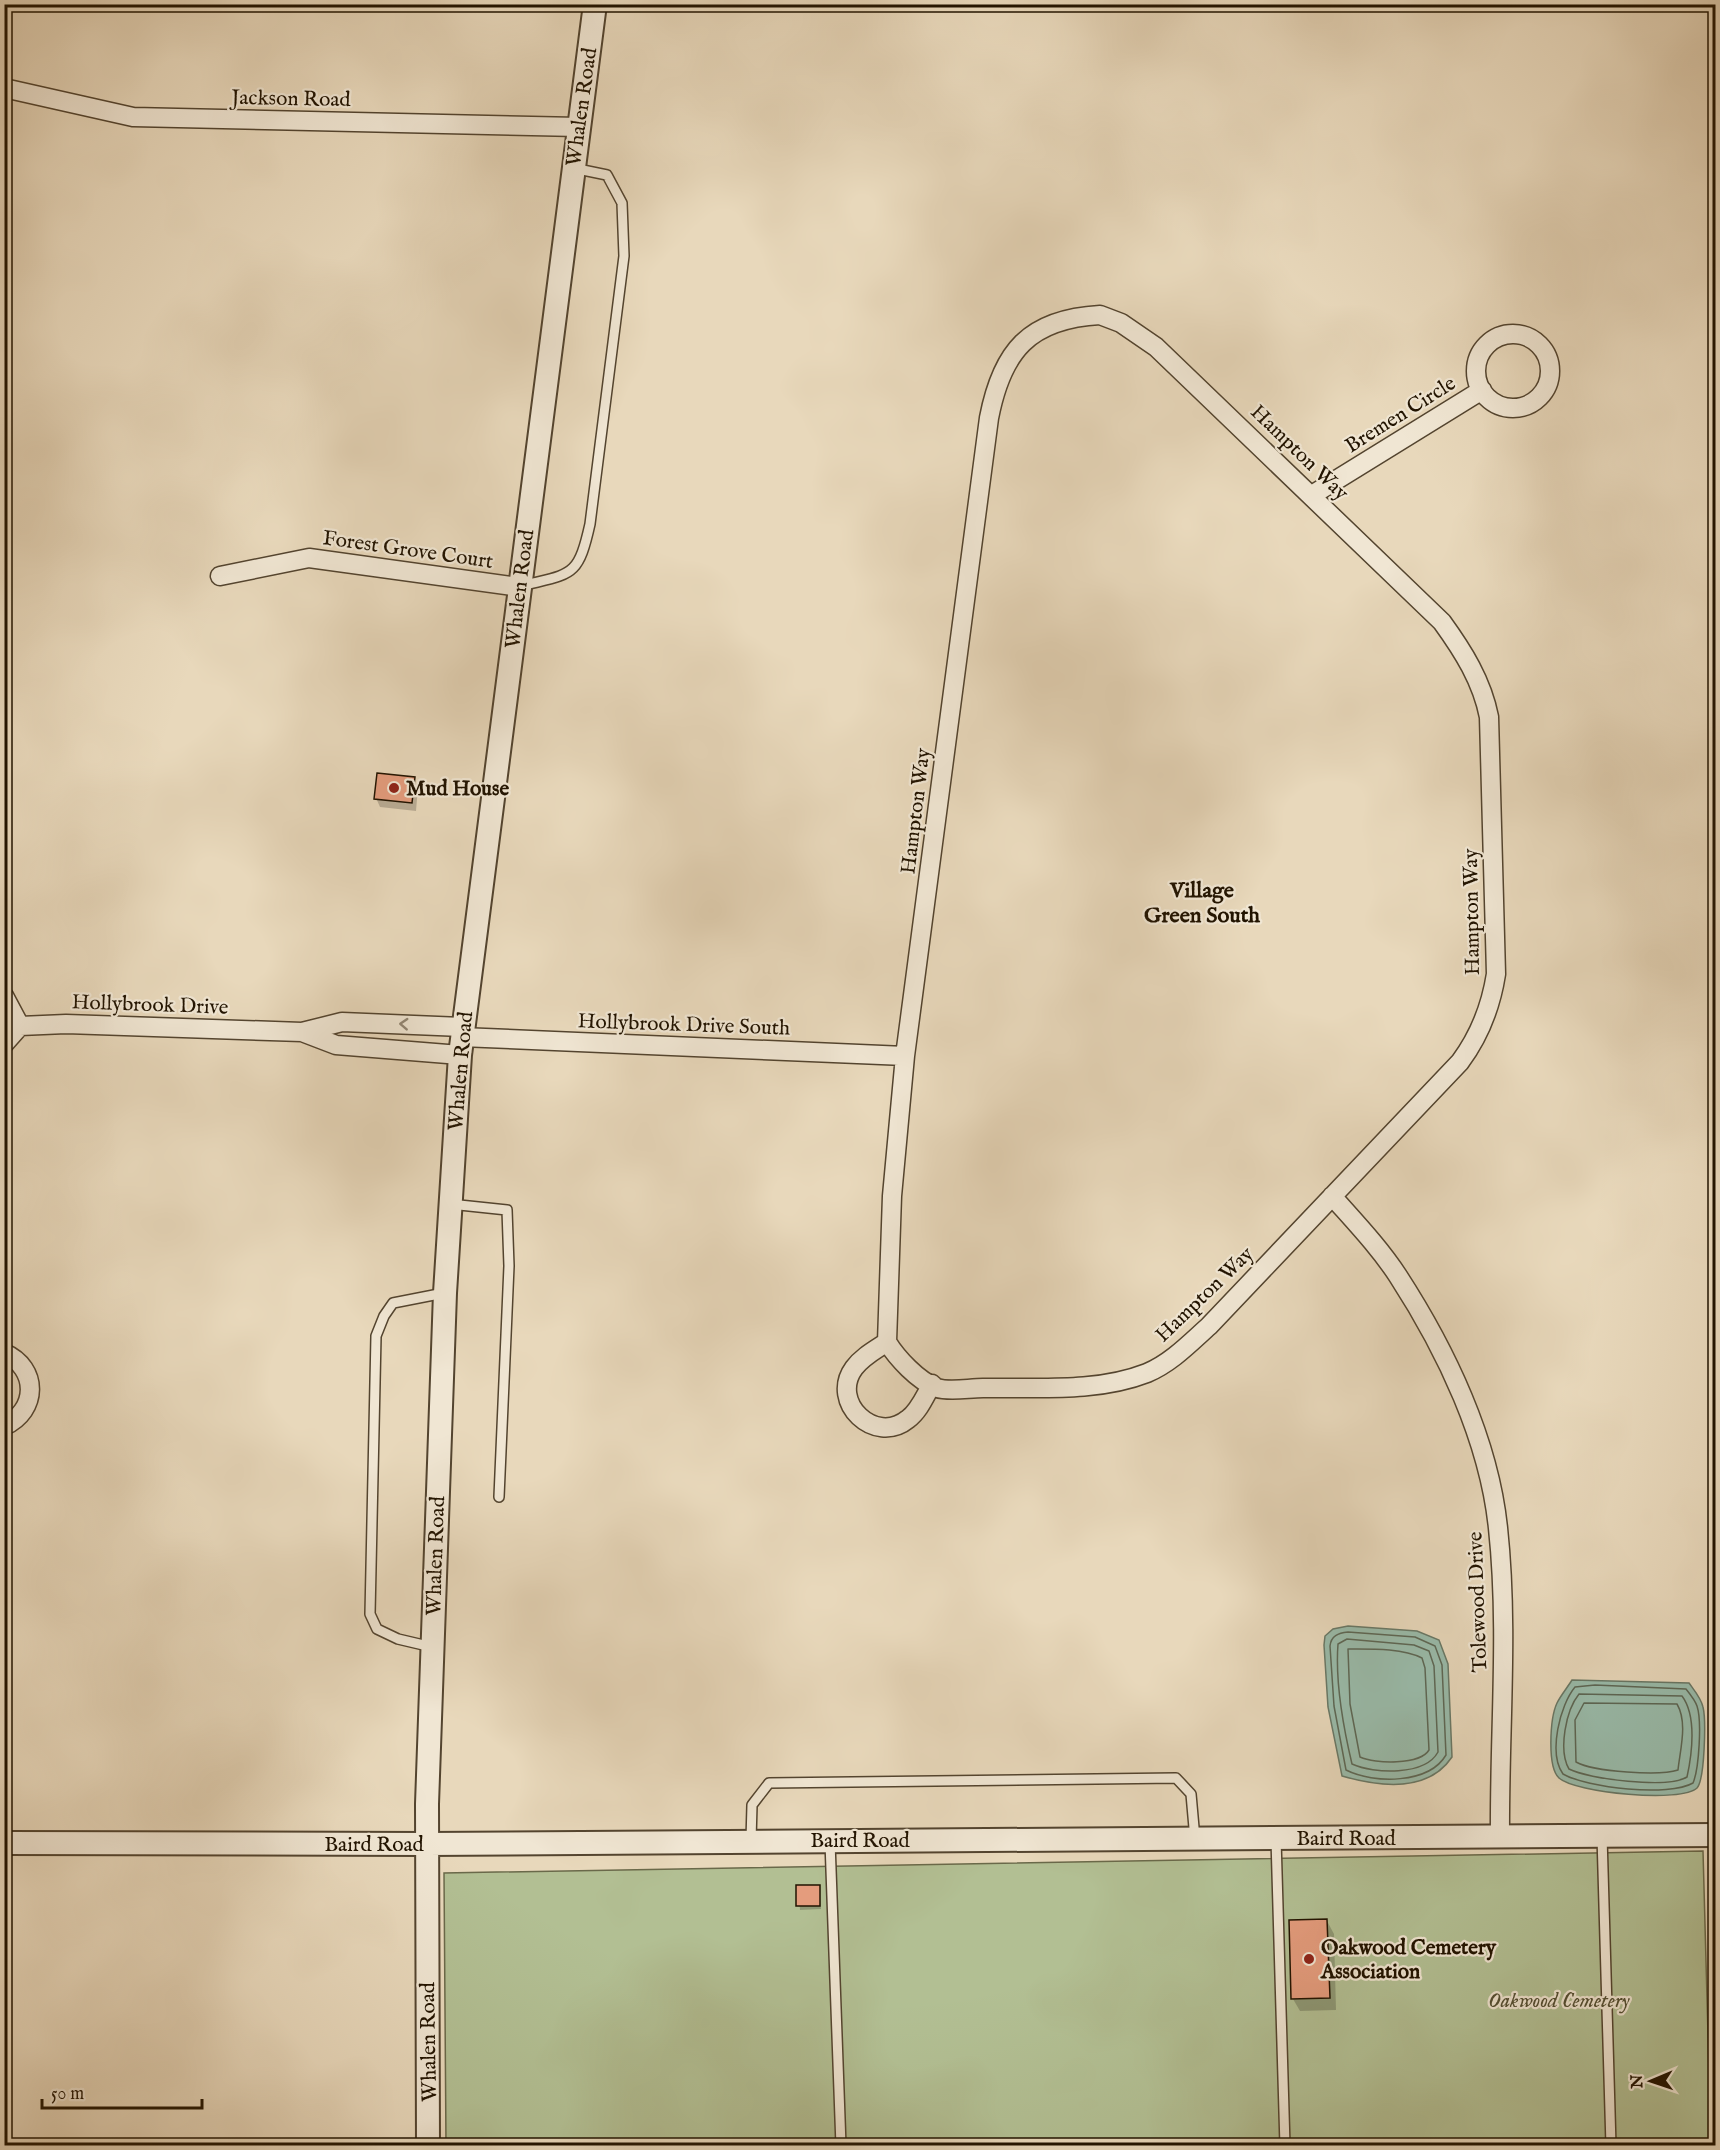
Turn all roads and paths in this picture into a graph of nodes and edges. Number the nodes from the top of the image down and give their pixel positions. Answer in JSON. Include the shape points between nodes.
{"nodes":[{"id":1,"x":595,"y":4,"type":"edge"},
{"id":2,"x":4,"y":88,"type":"edge"},
{"id":3,"x":579,"y":127,"type":"junction"},
{"id":4,"x":573,"y":168,"type":"junction"},
{"id":5,"x":1482,"y":390,"type":"junction"},
{"id":6,"x":1312,"y":495,"type":"junction"},
{"id":7,"x":220,"y":576,"type":"dead end"},
{"id":8,"x":519,"y":587,"type":"junction"},
{"id":9,"x":4,"y":996,"type":"edge"},
{"id":10,"x":20,"y":1026,"type":"junction"},
{"id":11,"x":302,"y":1032,"type":"junction"},
{"id":12,"x":461,"y":1040,"type":"junction"},
{"id":13,"x":4,"y":1044,"type":"edge"},
{"id":14,"x":905,"y":1056,"type":"junction"},
{"id":15,"x":1332,"y":1196,"type":"junction"},
{"id":16,"x":450,"y":1204,"type":"junction"},
{"id":17,"x":445,"y":1293,"type":"junction"},
{"id":18,"x":887,"y":1342,"type":"junction"},
{"id":19,"x":4,"y":1353,"type":"edge"},
{"id":20,"x":932,"y":1384,"type":"junction"},
{"id":21,"x":4,"y":1426,"type":"edge"},
{"id":22,"x":499,"y":1497,"type":"dead end"},
{"id":23,"x":432,"y":1647,"type":"junction"},
{"id":24,"x":1716,"y":1835,"type":"edge"},
{"id":25,"x":1602,"y":1836,"type":"junction"},
{"id":26,"x":1500,"y":1837,"type":"junction"},
{"id":27,"x":1276,"y":1838,"type":"junction"},
{"id":28,"x":1195,"y":1839,"type":"junction"},
{"id":29,"x":830,"y":1840,"type":"junction"},
{"id":30,"x":751,"y":1841,"type":"junction"},
{"id":31,"x":4,"y":1843,"type":"edge"},
{"id":32,"x":427,"y":1844,"type":"junction"},
{"id":33,"x":428,"y":2145,"type":"edge"},
{"id":34,"x":841,"y":2145,"type":"edge"},
{"id":35,"x":1285,"y":2145,"type":"edge"},
{"id":36,"x":1611,"y":2145,"type":"edge"}],
"edges":[{"from":1,"to":3,"type":"street","name":"Whalen Road"},
{"from":2,"to":3,"type":"street","name":"Jackson Road","via":[[133,117]]},
{"from":3,"to":4,"type":"street","name":"Whalen Road"},
{"from":4,"to":8,"type":"street","name":"Whalen Road"},
{"from":4,"to":8,"type":"lane","via":[[607,175],[622,203],[624,256],[583,556],[567,574]]},
{"from":5,"to":5,"type":"street","name":"Bremen Circle","via":[[1505,408],[1529,405],[1549,382],[1546,352],[1527,336],[1503,335],[1492,340],[1477,360]]},
{"from":5,"to":6,"type":"street","name":"Bremen Circle"},
{"from":6,"to":14,"type":"street","name":"Hampton Way","via":[[1156,347],[1121,322],[1100,315],[1072,316],[1028,337],[1011,357],[995,386],[989,418]]},
{"from":6,"to":15,"type":"street","name":"Hampton Way","via":[[1442,622],[1477,678],[1489,717],[1496,974],[1484,1021],[1460,1062]]},
{"from":7,"to":8,"type":"street","name":"Forest Grove Court","via":[[309,558]]},
{"from":8,"to":12,"type":"street","name":"Whalen Road"},
{"from":9,"to":10,"type":"street"},
{"from":10,"to":11,"type":"street","name":"Hollybrook Drive"},
{"from":10,"to":13,"type":"street"},
{"from":11,"to":12,"type":"street","name":"Hollybrook Drive","via":[[336,1045]]},
{"from":12,"to":11,"type":"street","name":"Hollybrook Drive","one_way":true,"via":[[342,1022]]},
{"from":12,"to":14,"type":"street","name":"Hollybrook Drive South"},
{"from":12,"to":16,"type":"street","name":"Whalen Road"},
{"from":14,"to":18,"type":"street","name":"Hampton Way","via":[[891,1196]]},
{"from":15,"to":20,"type":"street","name":"Hampton Way","via":[[1209,1326],[1176,1356],[1149,1372],[1122,1382],[1088,1386],[948,1389]]},
{"from":15,"to":26,"type":"street","name":"Tolewood Drive","via":[[1398,1276],[1437,1344],[1470,1415],[1488,1471],[1503,1589]]},
{"from":16,"to":17,"type":"street","name":"Whalen Road"},
{"from":16,"to":22,"type":"lane","via":[[507,1210],[509,1266]]},
{"from":17,"to":23,"type":"street","name":"Whalen Road"},
{"from":17,"to":23,"type":"lane","via":[[393,1303],[376,1336],[370,1614],[377,1629]]},
{"from":18,"to":20,"type":"street","via":[[893,1352]]},
{"from":18,"to":20,"type":"street","via":[[861,1360],[850,1374],[847,1392],[855,1414],[875,1426],[897,1425],[916,1412]]},
{"from":19,"to":21,"type":"street","via":[[25,1368],[31,1392],[22,1414]]},
{"from":23,"to":32,"type":"street","name":"Whalen Road"},
{"from":24,"to":25,"type":"street","name":"Baird Road"},
{"from":25,"to":26,"type":"street","name":"Baird Road"},
{"from":25,"to":36,"type":"lane"},
{"from":26,"to":27,"type":"street","name":"Baird Road"},
{"from":27,"to":28,"type":"street","name":"Baird Road"},
{"from":27,"to":35,"type":"lane"},
{"from":28,"to":29,"type":"street","name":"Baird Road"},
{"from":28,"to":30,"type":"lane","via":[[1191,1794],[1176,1778],[769,1783],[752,1804]]},
{"from":29,"to":30,"type":"street","name":"Baird Road"},
{"from":29,"to":34,"type":"lane"},
{"from":30,"to":32,"type":"street","name":"Baird Road"},
{"from":31,"to":32,"type":"street","name":"Baird Road"},
{"from":32,"to":33,"type":"street","name":"Whalen Road"}]}
